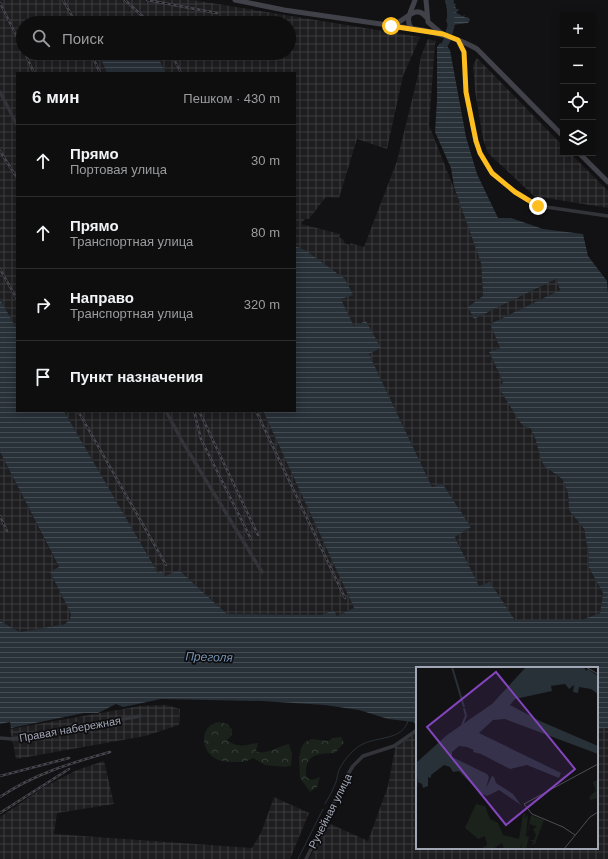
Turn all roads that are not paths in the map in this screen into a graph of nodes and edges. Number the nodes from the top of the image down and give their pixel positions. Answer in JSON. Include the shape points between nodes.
{"nodes":[{"id":1,"x":235,"y":0,"type":"edge"},
{"id":2,"x":415,"y":0,"type":"edge"},
{"id":3,"x":426,"y":0,"type":"edge"},
{"id":4,"x":410,"y":14,"type":"junction"},
{"id":5,"x":428,"y":20,"type":"junction"},
{"id":6,"x":391,"y":26,"type":"junction"},
{"id":7,"x":412,"y":29,"type":"junction"},
{"id":8,"x":422,"y":30,"type":"junction"},
{"id":9,"x":443,"y":34,"type":"junction"},
{"id":10,"x":458,"y":40,"type":"junction"},
{"id":11,"x":0,"y":92,"type":"edge"},
{"id":12,"x":16,"y":123,"type":"edge"},
{"id":13,"x":560,"y":133,"type":"edge"},
{"id":14,"x":582,"y":156,"type":"edge"},
{"id":15,"x":608,"y":182,"type":"edge"},
{"id":16,"x":608,"y":216,"type":"edge"},
{"id":17,"x":167,"y":412,"type":"edge"},
{"id":18,"x":262,"y":572,"type":"dead end"},
{"id":19,"x":140,"y":716,"type":"dead end"},
{"id":20,"x":416,"y":731,"type":"edge"},
{"id":21,"x":0,"y":738,"type":"edge"},
{"id":22,"x":306,"y":859,"type":"edge"}],
"edges":[{"from":1,"to":6,"type":"main road"},
{"from":2,"to":4,"type":"main road"},
{"from":3,"to":5,"type":"main road"},
{"from":4,"to":5,"type":"main road","via":[[423,13]]},
{"from":4,"to":6,"type":"main road","via":[[400,23]]},
{"from":4,"to":7,"type":"main road","via":[[408,23]]},
{"from":5,"to":8,"type":"main road"},
{"from":5,"to":9,"type":"main road"},
{"from":6,"to":7,"type":"main road"},
{"from":7,"to":8,"type":"main road"},
{"from":8,"to":9,"type":"main road"},
{"from":9,"to":10,"type":"main road"},
{"from":10,"to":13,"type":"main road","via":[[477,49]]},
{"from":10,"to":16,"type":"street","via":[[464,52],[466,92],[476,141],[492,173],[515,192],[538,206]]},
{"from":11,"to":12,"type":"street"},
{"from":14,"to":15,"type":"main road"},
{"from":17,"to":18,"type":"street"},
{"from":19,"to":21,"type":"street","name":"Правая набережная","via":[[12,739]]},
{"from":20,"to":22,"type":"street","name":"Ручейная улица","via":[[394,746],[363,756],[353,766]]}]}
